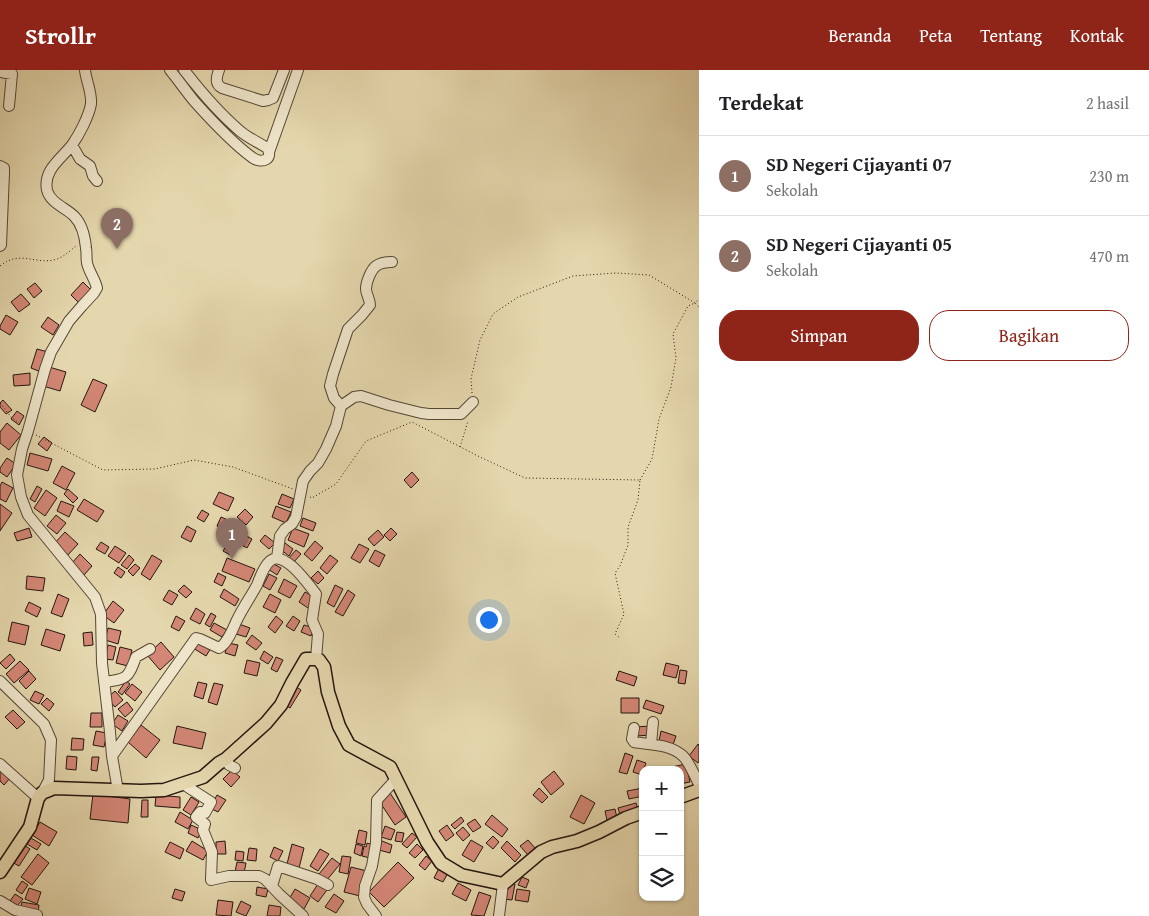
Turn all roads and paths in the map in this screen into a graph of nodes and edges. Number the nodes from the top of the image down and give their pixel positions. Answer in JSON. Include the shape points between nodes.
{"nodes":[{"id":1,"x":85,"y":70,"type":"edge"},
{"id":2,"x":170,"y":70,"type":"edge"},
{"id":3,"x":184,"y":70,"type":"edge"},
{"id":4,"x":219,"y":70,"type":"edge"},
{"id":5,"x":284,"y":70,"type":"edge"},
{"id":6,"x":298,"y":70,"type":"edge"},
{"id":7,"x":0,"y":72,"type":"edge"},
{"id":8,"x":9,"y":106,"type":"dead end"},
{"id":9,"x":72,"y":146,"type":"junction"},
{"id":10,"x":269,"y":152,"type":"junction"},
{"id":11,"x":2,"y":167,"type":"edge"},
{"id":12,"x":97,"y":181,"type":"dead end"},
{"id":13,"x":84,"y":238,"type":"junction"},
{"id":14,"x":1,"y":245,"type":"edge"},
{"id":15,"x":392,"y":262,"type":"dead end"},
{"id":16,"x":0,"y":266,"type":"edge"},
{"id":17,"x":699,"y":300,"type":"edge"},
{"id":18,"x":695,"y":303,"type":"junction"},
{"id":19,"x":699,"y":307,"type":"edge"},
{"id":20,"x":473,"y":402,"type":"joint"},
{"id":21,"x":0,"y":403,"type":"edge"},
{"id":22,"x":341,"y":406,"type":"junction"},
{"id":23,"x":468,"y":420,"type":"dead end"},
{"id":24,"x":28,"y":431,"type":"junction"},
{"id":25,"x":460,"y":447,"type":"junction"},
{"id":26,"x":640,"y":480,"type":"junction"},
{"id":27,"x":300,"y":492,"type":"junction"},
{"id":28,"x":277,"y":558,"type":"junction"},
{"id":29,"x":620,"y":638,"type":"dead end"},
{"id":30,"x":150,"y":649,"type":"dead end"},
{"id":31,"x":316,"y":659,"type":"junction"},
{"id":32,"x":0,"y":681,"type":"edge"},
{"id":33,"x":104,"y":682,"type":"junction"},
{"id":34,"x":653,"y":722,"type":"dead end"},
{"id":35,"x":634,"y":728,"type":"dead end"},
{"id":36,"x":651,"y":744,"type":"junction"},
{"id":37,"x":112,"y":756,"type":"junction"},
{"id":38,"x":0,"y":764,"type":"edge"},
{"id":39,"x":396,"y":778,"type":"junction"},
{"id":40,"x":183,"y":784,"type":"junction"},
{"id":41,"x":699,"y":784,"type":"edge"},
{"id":42,"x":699,"y":790,"type":"edge"},
{"id":43,"x":118,"y":791,"type":"junction"},
{"id":44,"x":40,"y":796,"type":"junction"},
{"id":45,"x":684,"y":796,"type":"edge"},
{"id":46,"x":639,"y":813,"type":"edge"},
{"id":47,"x":0,"y":872,"type":"edge"},
{"id":48,"x":503,"y":884,"type":"junction"},
{"id":49,"x":328,"y":885,"type":"dead end"},
{"id":50,"x":272,"y":886,"type":"junction"},
{"id":51,"x":0,"y":900,"type":"edge"},
{"id":52,"x":37,"y":915,"type":"edge"},
{"id":53,"x":304,"y":916,"type":"edge"},
{"id":54,"x":376,"y":916,"type":"edge"},
{"id":55,"x":499,"y":916,"type":"edge"}],
"edges":[{"from":1,"to":9,"type":"street","via":[[91,96],[89,112]]},
{"from":2,"to":10,"type":"street","via":[[203,111],[253,158],[261,162],[266,160]]},
{"from":3,"to":10,"type":"street","via":[[226,118]]},
{"from":4,"to":5,"type":"street","via":[[218,86],[268,100],[273,98]]},
{"from":6,"to":10,"type":"street"},
{"from":7,"to":8,"type":"street","via":[[12,74]]},
{"from":9,"to":12,"type":"street","via":[[80,159],[90,166]]},
{"from":9,"to":13,"type":"street","via":[[53,166],[47,180],[47,191],[79,222]]},
{"from":11,"to":14,"type":"street"},
{"from":13,"to":16,"type":"path","via":[[54,260],[14,258]]},
{"from":13,"to":24,"type":"street","via":[[88,265],[98,288],[69,321],[51,352]]},
{"from":15,"to":22,"type":"street","via":[[372,270],[366,284],[370,305],[348,329],[330,386]]},
{"from":17,"to":18,"type":"path"},
{"from":18,"to":19,"type":"path"},
{"from":18,"to":20,"type":"path","via":[[649,275],[616,273],[573,276],[518,298],[493,314],[480,340],[471,379]]},
{"from":18,"to":26,"type":"path","via":[[688,306],[674,334],[676,358],[670,387],[659,419],[652,460]]},
{"from":20,"to":22,"type":"street","via":[[461,414],[420,413],[361,396]]},
{"from":21,"to":24,"type":"path"},
{"from":22,"to":27,"type":"street","via":[[326,449]]},
{"from":23,"to":25,"type":"path"},
{"from":24,"to":27,"type":"path","via":[[103,470],[155,469],[194,460],[233,467]]},
{"from":24,"to":33,"type":"street","via":[[17,475],[21,497],[28,515],[96,597],[101,614]]},
{"from":25,"to":26,"type":"path","via":[[525,478]]},
{"from":25,"to":27,"type":"path","via":[[412,422],[366,442],[336,484],[312,498]]},
{"from":26,"to":29,"type":"path","via":[[638,500],[628,527],[628,545],[615,573],[624,614],[615,634]]},
{"from":27,"to":28,"type":"street","via":[[296,517],[280,536]]},
{"from":28,"to":31,"type":"street","via":[[287,562],[316,594],[312,620],[318,634]]},
{"from":28,"to":37,"type":"street","via":[[268,563],[223,645],[219,648],[196,638]]},
{"from":30,"to":33,"type":"street","via":[[136,657],[127,676]]},
{"from":31,"to":39,"type":"main road","via":[[324,667],[336,718],[349,746],[390,766]]},
{"from":31,"to":40,"type":"main road","via":[[306,659],[281,705],[231,763],[219,763],[203,777]]},
{"from":32,"to":44,"type":"street","via":[[44,724],[50,740],[49,780]]},
{"from":33,"to":37,"type":"street"},
{"from":34,"to":36,"type":"street"},
{"from":35,"to":36,"type":"street","via":[[634,742]]},
{"from":36,"to":41,"type":"street","via":[[669,748],[684,757]]},
{"from":37,"to":43,"type":"street"},
{"from":38,"to":44,"type":"street"},
{"from":39,"to":48,"type":"main road","via":[[427,842],[441,863],[462,875]]},
{"from":39,"to":54,"type":"street","via":[[377,800],[376,843],[364,897]]},
{"from":40,"to":43,"type":"main road","via":[[164,790]]},
{"from":40,"to":50,"type":"street","via":[[211,802],[205,813],[200,812],[196,817],[205,824],[203,830],[212,852],[211,880],[259,876]]},
{"from":42,"to":45,"type":"main road"},
{"from":43,"to":44,"type":"main road","via":[[54,788]]},
{"from":44,"to":47,"type":"main road","via":[[30,827]]},
{"from":46,"to":48,"type":"main road","via":[[599,832],[552,846]]},
{"from":48,"to":55,"type":"street"},
{"from":49,"to":50,"type":"street","via":[[278,866]]},
{"from":50,"to":53,"type":"street"},
{"from":51,"to":52,"type":"street","via":[[15,910]]}]}
